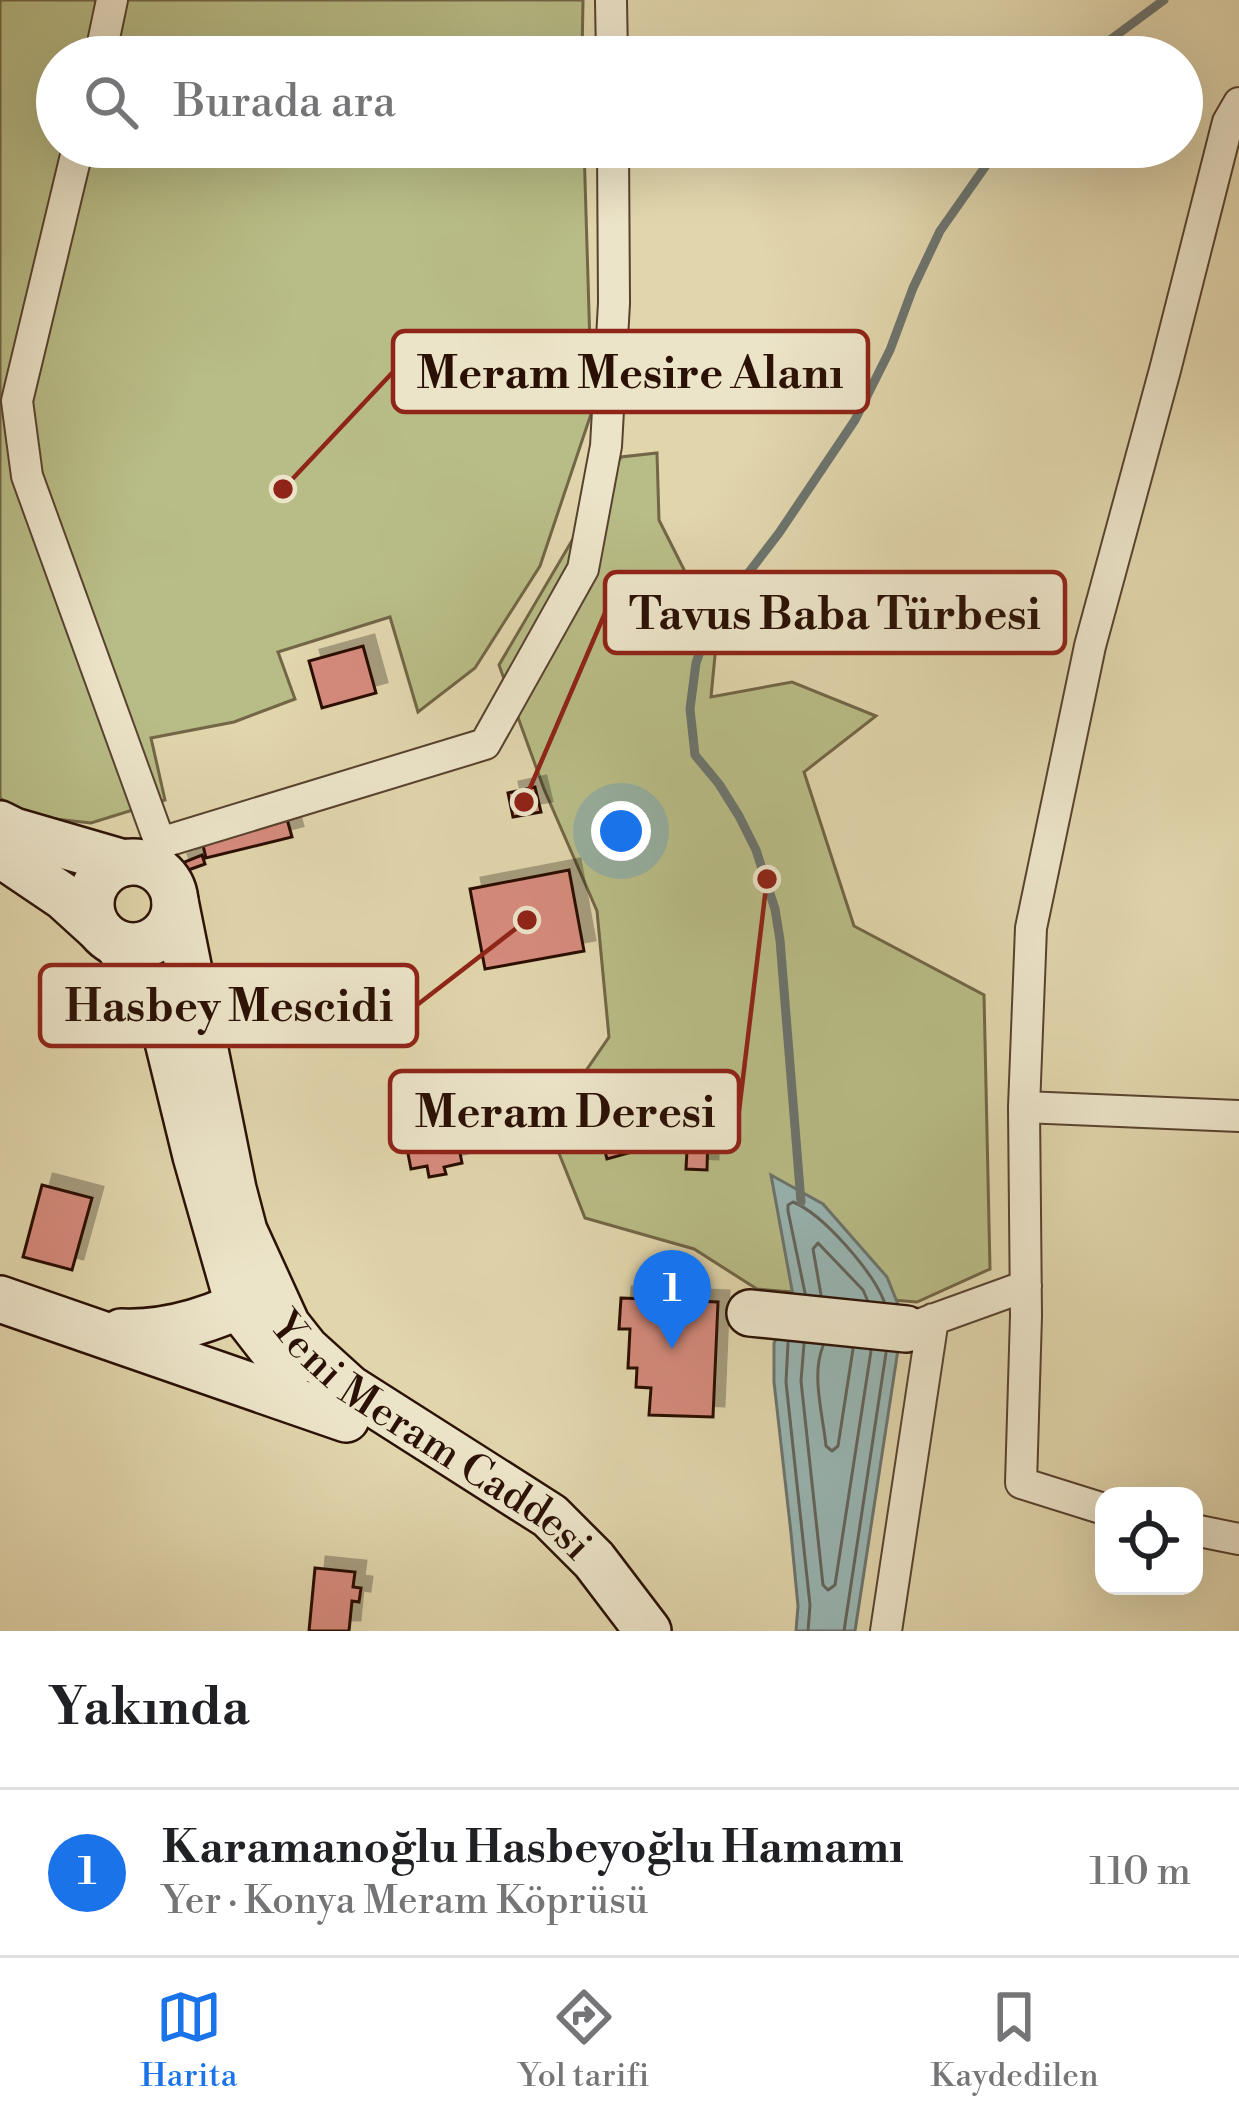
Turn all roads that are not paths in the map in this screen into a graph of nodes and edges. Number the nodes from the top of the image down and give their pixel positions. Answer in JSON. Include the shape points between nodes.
{"nodes":[{"id":1,"x":112,"y":0,"type":"edge"},
{"id":2,"x":610,"y":0,"type":"edge"},
{"id":3,"x":104,"y":36,"type":"edge"},
{"id":4,"x":611,"y":36,"type":"edge"},
{"id":5,"x":1239,"y":103,"type":"edge"},
{"id":6,"x":73,"y":168,"type":"edge"},
{"id":7,"x":613,"y":168,"type":"edge"},
{"id":8,"x":0,"y":824,"type":"edge"},
{"id":9,"x":0,"y":854,"type":"edge"},
{"id":10,"x":153,"y":869,"type":"junction"},
{"id":11,"x":107,"y":935,"type":"junction"},
{"id":12,"x":1024,"y":1107,"type":"junction"},
{"id":13,"x":1239,"y":1116,"type":"edge"},
{"id":14,"x":1025,"y":1286,"type":"junction"},
{"id":15,"x":255,"y":1298,"type":"junction"},
{"id":16,"x":0,"y":1299,"type":"edge"},
{"id":17,"x":750,"y":1313,"type":"dead end"},
{"id":18,"x":920,"y":1324,"type":"junction"},
{"id":19,"x":88,"y":1331,"type":"junction"},
{"id":20,"x":346,"y":1419,"type":"junction"},
{"id":21,"x":1095,"y":1506,"type":"edge"},
{"id":22,"x":1203,"y":1532,"type":"edge"},
{"id":23,"x":1239,"y":1539,"type":"edge"},
{"id":24,"x":623,"y":1631,"type":"edge"},
{"id":25,"x":648,"y":1631,"type":"edge"},
{"id":26,"x":886,"y":1631,"type":"edge"}],
"edges":[{"from":1,"to":3,"type":"street"},
{"from":2,"to":4,"type":"street"},
{"from":5,"to":12,"type":"street","via":[[1090,646],[1031,928]]},
{"from":6,"to":10,"type":"street","via":[[17,401],[27,476]]},
{"from":7,"to":10,"type":"street","via":[[606,446],[583,569],[485,744]]},
{"from":8,"to":10,"type":"main road"},
{"from":9,"to":11,"type":"main road"},
{"from":10,"to":11,"type":"main road","via":[[111,868],[101,877],[91,901]]},
{"from":10,"to":11,"type":"main road","via":[[173,916],[167,929],[143,945]]},
{"from":10,"to":15,"type":"main road"},
{"from":11,"to":15,"type":"main road","via":[[162,1017],[196,1156]]},
{"from":12,"to":13,"type":"street"},
{"from":12,"to":14,"type":"street"},
{"from":14,"to":18,"type":"street"},
{"from":14,"to":21,"type":"street","via":[[1021,1483]]},
{"from":15,"to":19,"type":"main road","via":[[171,1329]]},
{"from":15,"to":20,"type":"main road","name":"Yeni Meram Caddesi","via":[[287,1369]]},
{"from":15,"to":25,"type":"main road","name":"Yeni Meram Caddesi","via":[[350,1388],[550,1516]]},
{"from":16,"to":19,"type":"main road"},
{"from":17,"to":18,"type":"main road"},
{"from":18,"to":26,"type":"street"},
{"from":19,"to":20,"type":"main road"},
{"from":20,"to":24,"type":"main road","name":"Yeni Meram Caddesi","via":[[542,1537]]},
{"from":22,"to":23,"type":"street"}]}
